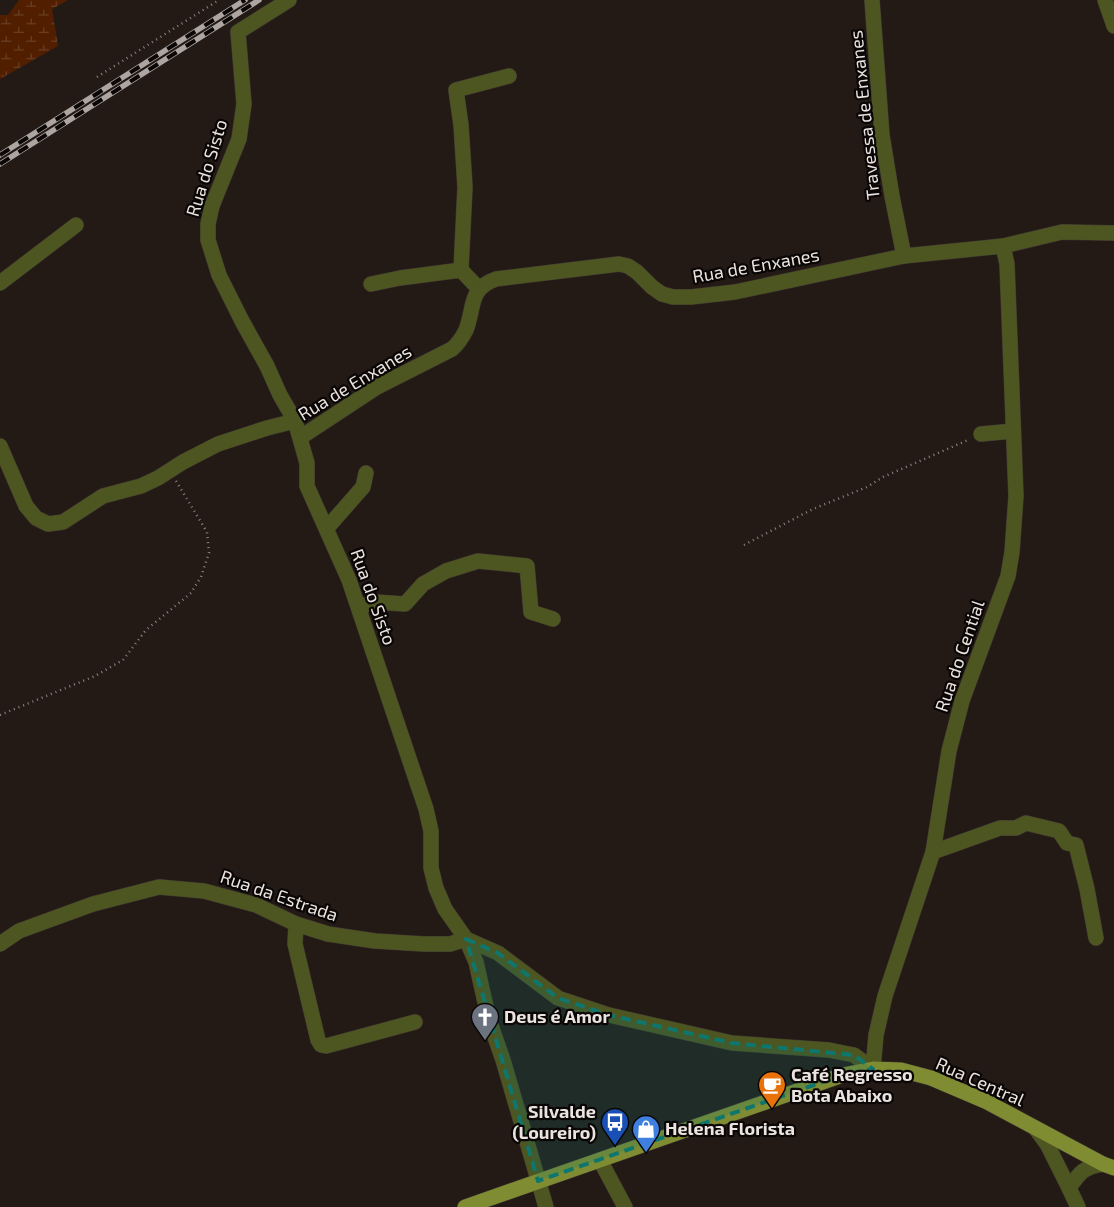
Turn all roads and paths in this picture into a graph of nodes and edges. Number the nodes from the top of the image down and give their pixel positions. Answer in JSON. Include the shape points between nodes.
{"nodes":[{"id":1,"x":219,"y":0,"type":"edge"},
{"id":2,"x":289,"y":0,"type":"edge"},
{"id":3,"x":872,"y":0,"type":"edge"},
{"id":4,"x":1105,"y":0,"type":"edge"},
{"id":5,"x":1114,"y":26,"type":"edge"},
{"id":6,"x":509,"y":76,"type":"dead end"},
{"id":7,"x":98,"y":77,"type":"dead end"},
{"id":8,"x":76,"y":225,"type":"dead end"},
{"id":9,"x":1114,"y":233,"type":"edge"},
{"id":10,"x":1003,"y":246,"type":"junction"},
{"id":11,"x":904,"y":256,"type":"junction"},
{"id":12,"x":461,"y":270,"type":"junction"},
{"id":13,"x":0,"y":284,"type":"edge"},
{"id":14,"x":371,"y":284,"type":"dead end"},
{"id":15,"x":479,"y":289,"type":"junction"},
{"id":16,"x":296,"y":421,"type":"junction"},
{"id":17,"x":1013,"y":431,"type":"junction"},
{"id":18,"x":981,"y":434,"type":"joint"},
{"id":19,"x":301,"y":437,"type":"junction"},
{"id":20,"x":0,"y":446,"type":"edge"},
{"id":21,"x":170,"y":470,"type":"junction"},
{"id":22,"x":366,"y":472,"type":"dead end"},
{"id":23,"x":327,"y":528,"type":"junction"},
{"id":24,"x":744,"y":545,"type":"dead end"},
{"id":25,"x":359,"y":607,"type":"junction"},
{"id":26,"x":553,"y":619,"type":"dead end"},
{"id":27,"x":0,"y":715,"type":"edge"},
{"id":28,"x":933,"y":852,"type":"junction"},
{"id":29,"x":296,"y":924,"type":"junction"},
{"id":30,"x":1096,"y":938,"type":"dead end"},
{"id":31,"x":466,"y":939,"type":"junction"},
{"id":32,"x":0,"y":944,"type":"edge"},
{"id":33,"x":415,"y":1022,"type":"dead end"},
{"id":34,"x":873,"y":1070,"type":"junction"},
{"id":35,"x":1036,"y":1129,"type":"junction"},
{"id":36,"x":600,"y":1160,"type":"junction"},
{"id":37,"x":1109,"y":1166,"type":"edge"},
{"id":38,"x":538,"y":1181,"type":"junction"},
{"id":39,"x":1069,"y":1188,"type":"junction"},
{"id":40,"x":465,"y":1207,"type":"edge"},
{"id":41,"x":546,"y":1207,"type":"edge"},
{"id":42,"x":625,"y":1207,"type":"edge"},
{"id":43,"x":1078,"y":1207,"type":"edge"}],
"edges":[{"from":1,"to":7,"type":"path"},
{"from":2,"to":16,"type":"street","name":"Rua do Sisto","via":[[238,32],[244,104],[239,139],[212,206],[208,240],[219,275]]},
{"from":3,"to":11,"type":"street","name":"Travessa de Enxanes","via":[[882,135]]},
{"from":4,"to":5,"type":"street"},
{"from":6,"to":12,"type":"street","via":[[456,90],[465,186]]},
{"from":8,"to":13,"type":"street"},
{"from":9,"to":10,"type":"street","name":"Rua de Enxanes","via":[[1062,232]]},
{"from":10,"to":11,"type":"street","name":"Rua de Enxanes"},
{"from":10,"to":17,"type":"street","name":"Rua do Cential","via":[[1007,264]]},
{"from":11,"to":15,"type":"street","name":"Rua de Enxanes","via":[[735,292],[691,297],[662,294],[637,272],[619,264],[496,279]]},
{"from":12,"to":14,"type":"street"},
{"from":12,"to":15,"type":"street"},
{"from":15,"to":19,"type":"street","name":"Rua de Enxanes","via":[[466,330],[452,349],[377,387]]},
{"from":16,"to":19,"type":"street","name":"Rua do Sisto"},
{"from":16,"to":21,"type":"street","via":[[218,444]]},
{"from":17,"to":18,"type":"street"},
{"from":17,"to":28,"type":"street","name":"Rua do Cential","via":[[1016,496],[1008,576],[953,734]]},
{"from":18,"to":24,"type":"path"},
{"from":19,"to":23,"type":"street","name":"Rua do Sisto","via":[[307,463],[307,486]]},
{"from":20,"to":21,"type":"street","via":[[26,506],[36,518],[48,524],[63,522],[103,496],[141,486]]},
{"from":21,"to":27,"type":"path","via":[[207,532],[209,553],[201,577],[191,593],[146,630],[123,660],[95,676]]},
{"from":22,"to":23,"type":"street","via":[[363,488]]},
{"from":23,"to":25,"type":"street","name":"Rua do Sisto"},
{"from":25,"to":26,"type":"street","via":[[375,602],[405,604],[424,584],[446,571],[478,561],[528,566],[531,612]]},
{"from":25,"to":31,"type":"street","name":"Rua do Sisto","via":[[426,809],[436,888],[445,909]]},
{"from":28,"to":30,"type":"street","via":[[1000,828],[1016,828],[1026,823],[1059,831],[1067,842],[1076,845]]},
{"from":28,"to":34,"type":"street","name":"Rua do Cential","via":[[885,996],[876,1035]]},
{"from":29,"to":31,"type":"street","name":"Rua da Estrada","via":[[328,934],[375,941],[450,944]]},
{"from":29,"to":32,"type":"street","name":"Rua da Estrada","via":[[256,905],[204,890],[159,887],[93,904],[19,931]]},
{"from":29,"to":33,"type":"street","via":[[295,944],[321,1045]]},
{"from":31,"to":34,"type":"street","via":[[498,953],[558,998],[609,1015],[732,1043],[829,1050],[854,1055]]},
{"from":31,"to":38,"type":"street","name":"Rua do Sisto","via":[[476,962],[489,1020]]},
{"from":34,"to":35,"type":"main road","name":"Rua Central","via":[[900,1070],[932,1078],[985,1100]]},
{"from":34,"to":36,"type":"main road","name":"Rua Central","via":[[843,1075]]},
{"from":35,"to":37,"type":"main road","name":"Rua Central"},
{"from":35,"to":39,"type":"street"},
{"from":36,"to":38,"type":"main road","name":"Rua Central"},
{"from":36,"to":42,"type":"street"},
{"from":37,"to":39,"type":"street","via":[[1089,1166]]},
{"from":38,"to":40,"type":"main road","name":"Rua Central"},
{"from":38,"to":41,"type":"street","name":"Rua do Sisto"},
{"from":39,"to":43,"type":"street"}]}
